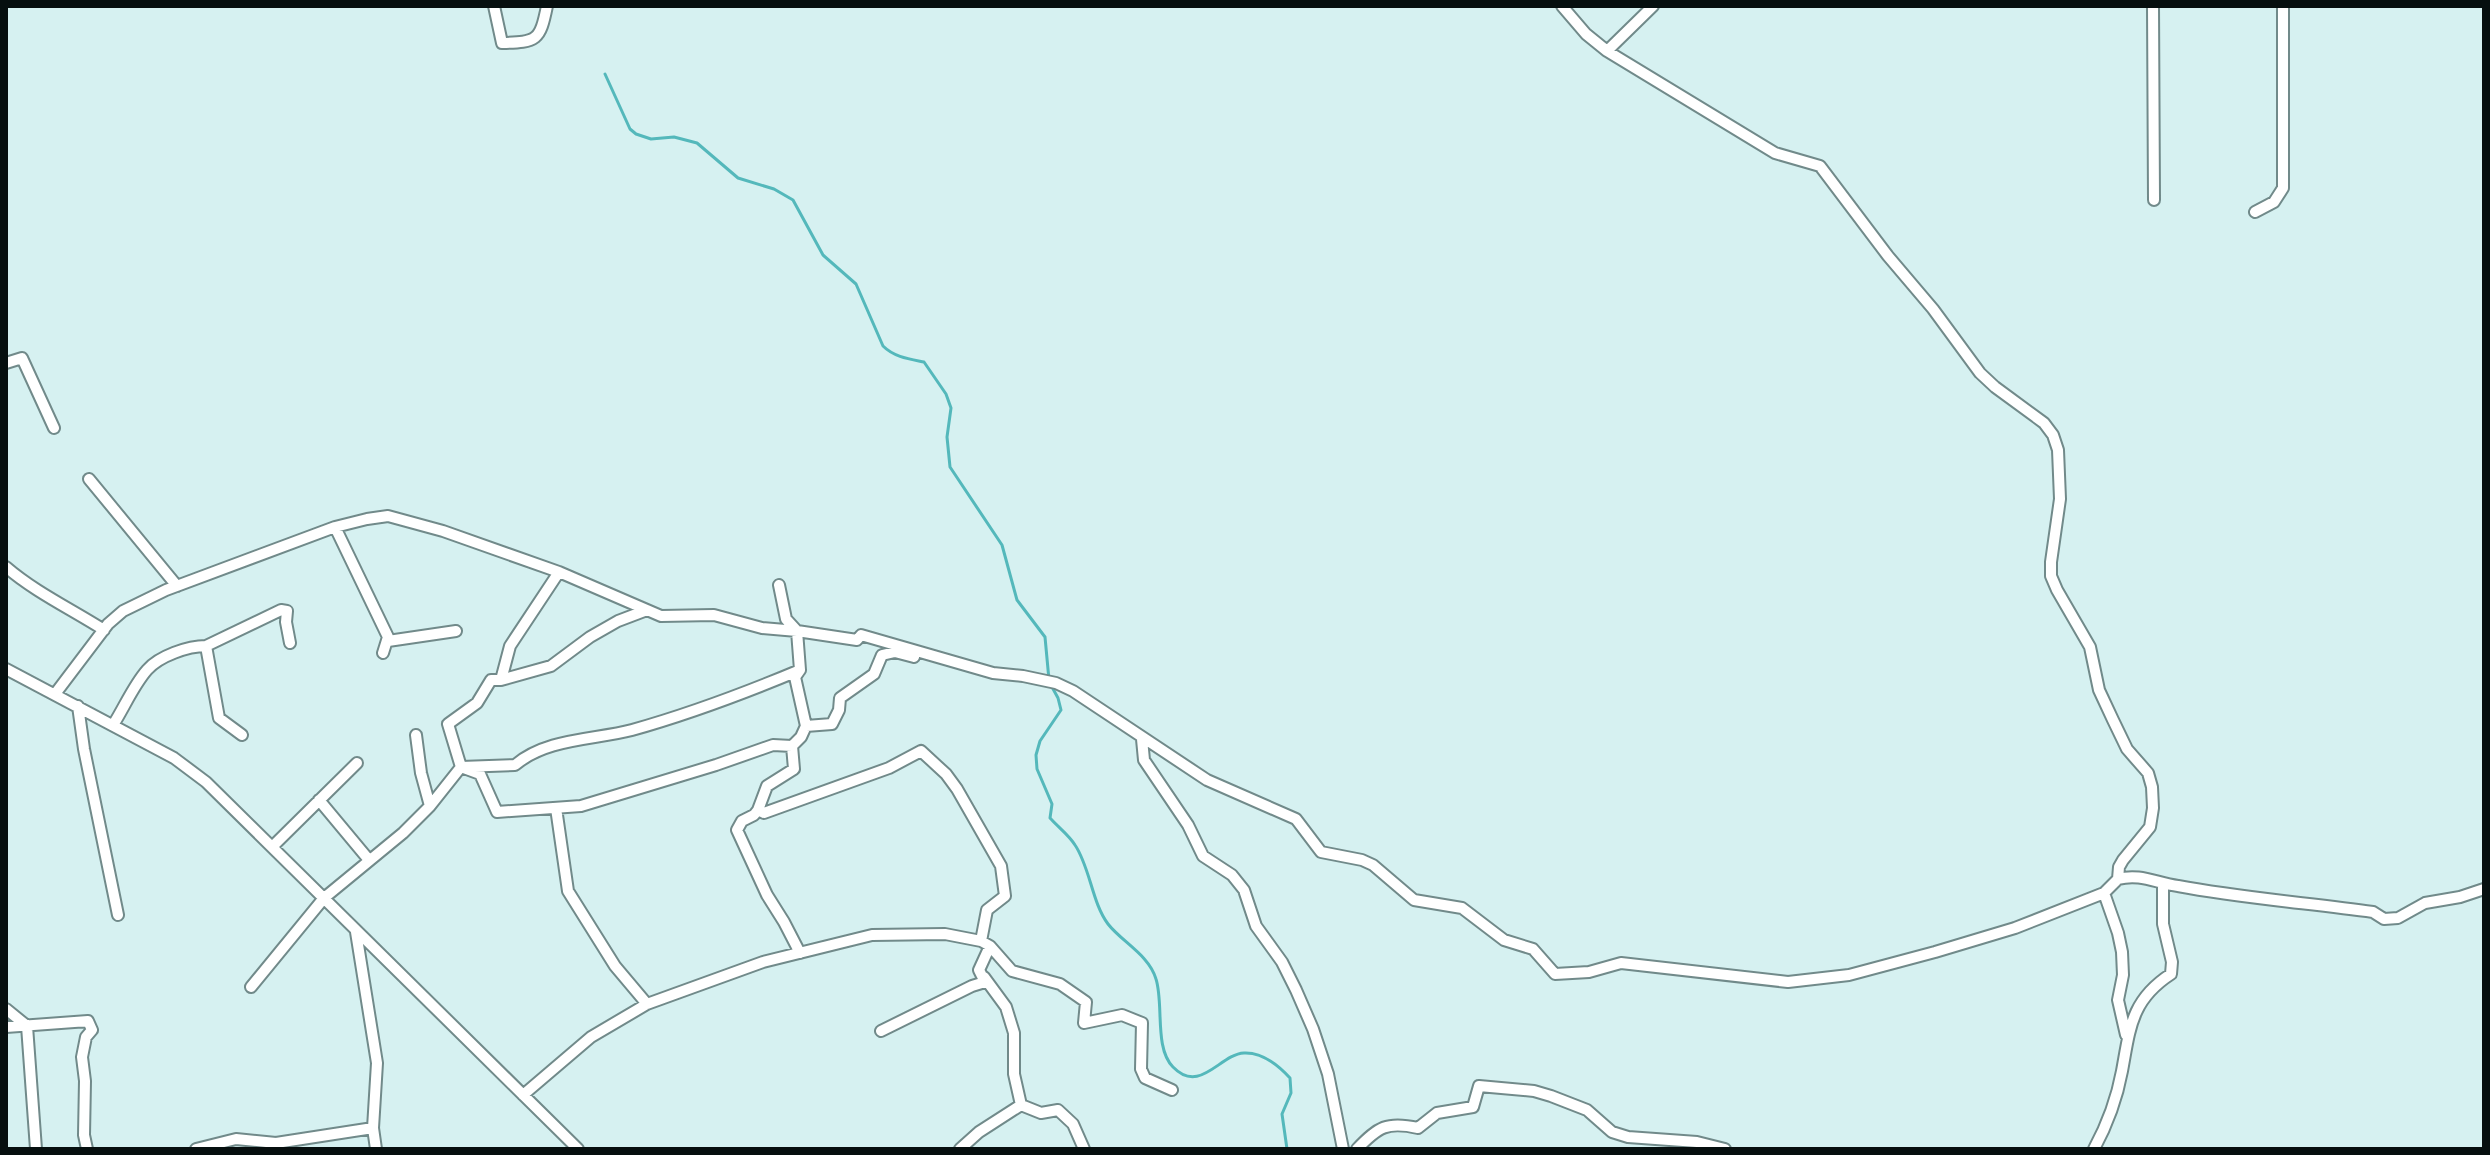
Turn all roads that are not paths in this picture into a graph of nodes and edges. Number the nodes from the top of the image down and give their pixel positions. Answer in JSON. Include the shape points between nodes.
{"nodes":[{"id":1,"x":494,"y":6,"type":"edge"},
{"id":2,"x":547,"y":6,"type":"edge"},
{"id":3,"x":1562,"y":6,"type":"edge"},
{"id":4,"x":1653,"y":6,"type":"edge"},
{"id":5,"x":2153,"y":6,"type":"edge"},
{"id":6,"x":2283,"y":6,"type":"edge"},
{"id":7,"x":1607,"y":51,"type":"junction"},
{"id":8,"x":2154,"y":200,"type":"dead end"},
{"id":9,"x":2255,"y":212,"type":"dead end"},
{"id":10,"x":6,"y":363,"type":"edge"},
{"id":11,"x":54,"y":428,"type":"dead end"},
{"id":12,"x":89,"y":479,"type":"dead end"},
{"id":13,"x":335,"y":527,"type":"junction"},
{"id":14,"x":6,"y":567,"type":"edge"},
{"id":15,"x":559,"y":572,"type":"junction"},
{"id":16,"x":779,"y":585,"type":"dead end"},
{"id":17,"x":177,"y":586,"type":"junction"},
{"id":18,"x":647,"y":610,"type":"junction"},
{"id":19,"x":104,"y":630,"type":"junction"},
{"id":20,"x":456,"y":631,"type":"dead end"},
{"id":21,"x":797,"y":631,"type":"junction"},
{"id":22,"x":388,"y":641,"type":"junction"},
{"id":23,"x":290,"y":643,"type":"dead end"},
{"id":24,"x":206,"y":646,"type":"junction"},
{"id":25,"x":383,"y":653,"type":"dead end"},
{"id":26,"x":940,"y":657,"type":"junction"},
{"id":27,"x":6,"y":669,"type":"edge"},
{"id":28,"x":800,"y":670,"type":"junction"},
{"id":29,"x":501,"y":680,"type":"junction"},
{"id":30,"x":55,"y":694,"type":"junction"},
{"id":31,"x":78,"y":706,"type":"junction"},
{"id":32,"x":113,"y":725,"type":"junction"},
{"id":33,"x":806,"y":726,"type":"junction"},
{"id":34,"x":242,"y":735,"type":"dead end"},
{"id":35,"x":416,"y":735,"type":"dead end"},
{"id":36,"x":1142,"y":739,"type":"junction"},
{"id":37,"x":792,"y":746,"type":"junction"},
{"id":38,"x":357,"y":763,"type":"dead end"},
{"id":39,"x":461,"y":767,"type":"junction"},
{"id":40,"x":319,"y":800,"type":"junction"},
{"id":41,"x":430,"y":806,"type":"junction"},
{"id":42,"x":556,"y":808,"type":"junction"},
{"id":43,"x":758,"y":810,"type":"junction"},
{"id":44,"x":272,"y":847,"type":"junction"},
{"id":45,"x":369,"y":860,"type":"junction"},
{"id":46,"x":2118,"y":879,"type":"junction"},
{"id":47,"x":2163,"y":883,"type":"junction"},
{"id":48,"x":2484,"y":889,"type":"edge"},
{"id":49,"x":2104,"y":893,"type":"junction"},
{"id":50,"x":324,"y":898,"type":"junction"},
{"id":51,"x":118,"y":915,"type":"dead end"},
{"id":52,"x":356,"y":930,"type":"junction"},
{"id":53,"x":985,"y":943,"type":"junction"},
{"id":54,"x":800,"y":953,"type":"junction"},
{"id":55,"x":979,"y":970,"type":"junction"},
{"id":56,"x":251,"y":987,"type":"dead end"},
{"id":57,"x":647,"y":1004,"type":"junction"},
{"id":58,"x":6,"y":1009,"type":"edge"},
{"id":59,"x":27,"y":1026,"type":"junction"},
{"id":60,"x":6,"y":1027,"type":"edge"},
{"id":61,"x":881,"y":1031,"type":"dead end"},
{"id":62,"x":2127,"y":1038,"type":"junction"},
{"id":63,"x":1172,"y":1090,"type":"dead end"},
{"id":64,"x":523,"y":1095,"type":"junction"},
{"id":65,"x":1021,"y":1105,"type":"junction"},
{"id":66,"x":373,"y":1128,"type":"junction"},
{"id":67,"x":275,"y":1146,"type":"edge"},
{"id":68,"x":36,"y":1149,"type":"edge"},
{"id":69,"x":87,"y":1149,"type":"edge"},
{"id":70,"x":196,"y":1149,"type":"edge"},
{"id":71,"x":376,"y":1149,"type":"edge"},
{"id":72,"x":578,"y":1149,"type":"edge"},
{"id":73,"x":960,"y":1149,"type":"edge"},
{"id":74,"x":1084,"y":1149,"type":"edge"},
{"id":75,"x":1343,"y":1149,"type":"edge"},
{"id":76,"x":1357,"y":1149,"type":"edge"},
{"id":77,"x":1725,"y":1149,"type":"edge"},
{"id":78,"x":2094,"y":1149,"type":"edge"}],
"edges":[{"from":1,"to":2,"type":"street","via":[[502,43],[529,42],[542,31]]},
{"from":3,"to":7,"type":"street"},
{"from":4,"to":7,"type":"street"},
{"from":5,"to":8,"type":"street"},
{"from":6,"to":9,"type":"street","via":[[2283,188],[2274,202]]},
{"from":7,"to":46,"type":"street","via":[[1775,153],[1820,166],[1980,373],[2053,435],[2060,499],[2051,576],[2090,647],[2099,690],[2113,720],[2152,787],[2150,827],[2123,860]]},
{"from":10,"to":11,"type":"street","via":[[22,358]]},
{"from":12,"to":17,"type":"street"},
{"from":13,"to":15,"type":"street","via":[[388,516]]},
{"from":13,"to":17,"type":"street"},
{"from":13,"to":22,"type":"street"},
{"from":14,"to":19,"type":"street","via":[[30,588]]},
{"from":15,"to":18,"type":"street"},
{"from":15,"to":29,"type":"street","via":[[510,646]]},
{"from":16,"to":21,"type":"street","via":[[786,619]]},
{"from":17,"to":19,"type":"street","via":[[123,611]]},
{"from":18,"to":21,"type":"street","via":[[661,616],[714,615]]},
{"from":18,"to":29,"type":"street","via":[[590,637],[551,666]]},
{"from":19,"to":30,"type":"street"},
{"from":20,"to":22,"type":"street"},
{"from":21,"to":26,"type":"street","via":[[857,640],[861,635]]},
{"from":21,"to":28,"type":"street"},
{"from":22,"to":25,"type":"street"},
{"from":23,"to":24,"type":"street","via":[[287,611],[281,610]]},
{"from":24,"to":32,"type":"street","via":[[158,661],[147,670]]},
{"from":24,"to":34,"type":"street","via":[[219,718]]},
{"from":26,"to":33,"type":"street","via":[[882,655],[874,674],[840,698],[832,724]]},
{"from":26,"to":36,"type":"street","via":[[993,673],[1056,683]]},
{"from":27,"to":30,"type":"street"},
{"from":28,"to":33,"type":"street","via":[[795,677]]},
{"from":28,"to":39,"type":"street","via":[[690,713],[566,742],[515,765]]},
{"from":29,"to":39,"type":"street","via":[[491,680],[477,703],[448,724]]},
{"from":30,"to":31,"type":"street"},
{"from":31,"to":32,"type":"street"},
{"from":31,"to":51,"type":"street"},
{"from":32,"to":44,"type":"street","via":[[190,769]]},
{"from":33,"to":37,"type":"street"},
{"from":35,"to":41,"type":"street"},
{"from":36,"to":49,"type":"street","via":[[1207,780],[1296,819],[1321,852],[1373,865],[1414,900],[1462,908],[1504,940],[1533,949],[1555,974],[1621,963],[1788,982],[1849,975],[2015,928]]},
{"from":36,"to":75,"type":"street","via":[[1144,760],[1203,856],[1244,890],[1256,926],[1296,990],[1328,1074]]},
{"from":37,"to":42,"type":"street","via":[[773,745],[581,806]]},
{"from":37,"to":43,"type":"street","via":[[794,769],[767,786]]},
{"from":38,"to":40,"type":"street"},
{"from":39,"to":41,"type":"street"},
{"from":39,"to":42,"type":"street","via":[[480,774],[497,812]]},
{"from":40,"to":44,"type":"street"},
{"from":40,"to":45,"type":"street"},
{"from":41,"to":45,"type":"street"},
{"from":42,"to":57,"type":"street","via":[[568,891],[615,966]]},
{"from":43,"to":53,"type":"street","via":[[764,813],[889,768],[921,751],[957,789],[1001,866],[1005,896],[987,910]]},
{"from":43,"to":54,"type":"street","via":[[738,826],[739,838]]},
{"from":44,"to":50,"type":"street"},
{"from":45,"to":50,"type":"street"},
{"from":46,"to":47,"type":"street","via":[[2132,875]]},
{"from":46,"to":49,"type":"street"},
{"from":47,"to":48,"type":"street","via":[[2373,912],[2384,919]]},
{"from":47,"to":62,"type":"street","via":[[2171,974],[2145,996]]},
{"from":49,"to":62,"type":"street","via":[[2122,952],[2118,1000]]},
{"from":50,"to":52,"type":"street"},
{"from":50,"to":56,"type":"street"},
{"from":52,"to":64,"type":"street"},
{"from":52,"to":66,"type":"street","via":[[377,1063]]},
{"from":53,"to":54,"type":"street","via":[[945,934],[872,935]]},
{"from":53,"to":55,"type":"street"},
{"from":53,"to":63,"type":"street","via":[[1012,971],[1060,984],[1086,1002],[1084,1023],[1122,1015],[1142,1023],[1145,1078]]},
{"from":54,"to":57,"type":"street"},
{"from":55,"to":61,"type":"street","via":[[985,982]]},
{"from":55,"to":65,"type":"street","via":[[1006,1007]]},
{"from":57,"to":64,"type":"street","via":[[591,1037]]},
{"from":58,"to":59,"type":"street"},
{"from":59,"to":60,"type":"street"},
{"from":59,"to":68,"type":"street"},
{"from":59,"to":69,"type":"street","via":[[88,1021],[92,1030],[82,1057]]},
{"from":62,"to":78,"type":"street","via":[[2110,1114]]},
{"from":64,"to":72,"type":"street"},
{"from":65,"to":73,"type":"street"},
{"from":65,"to":74,"type":"street","via":[[1041,1113],[1058,1110],[1073,1124]]},
{"from":66,"to":67,"type":"street"},
{"from":66,"to":71,"type":"street"},
{"from":67,"to":70,"type":"street","via":[[236,1139]]},
{"from":76,"to":77,"type":"street","via":[[1385,1127],[1401,1123],[1418,1128],[1437,1113],[1473,1107],[1479,1086],[1551,1096],[1587,1110],[1612,1132],[1628,1137]]}]}
